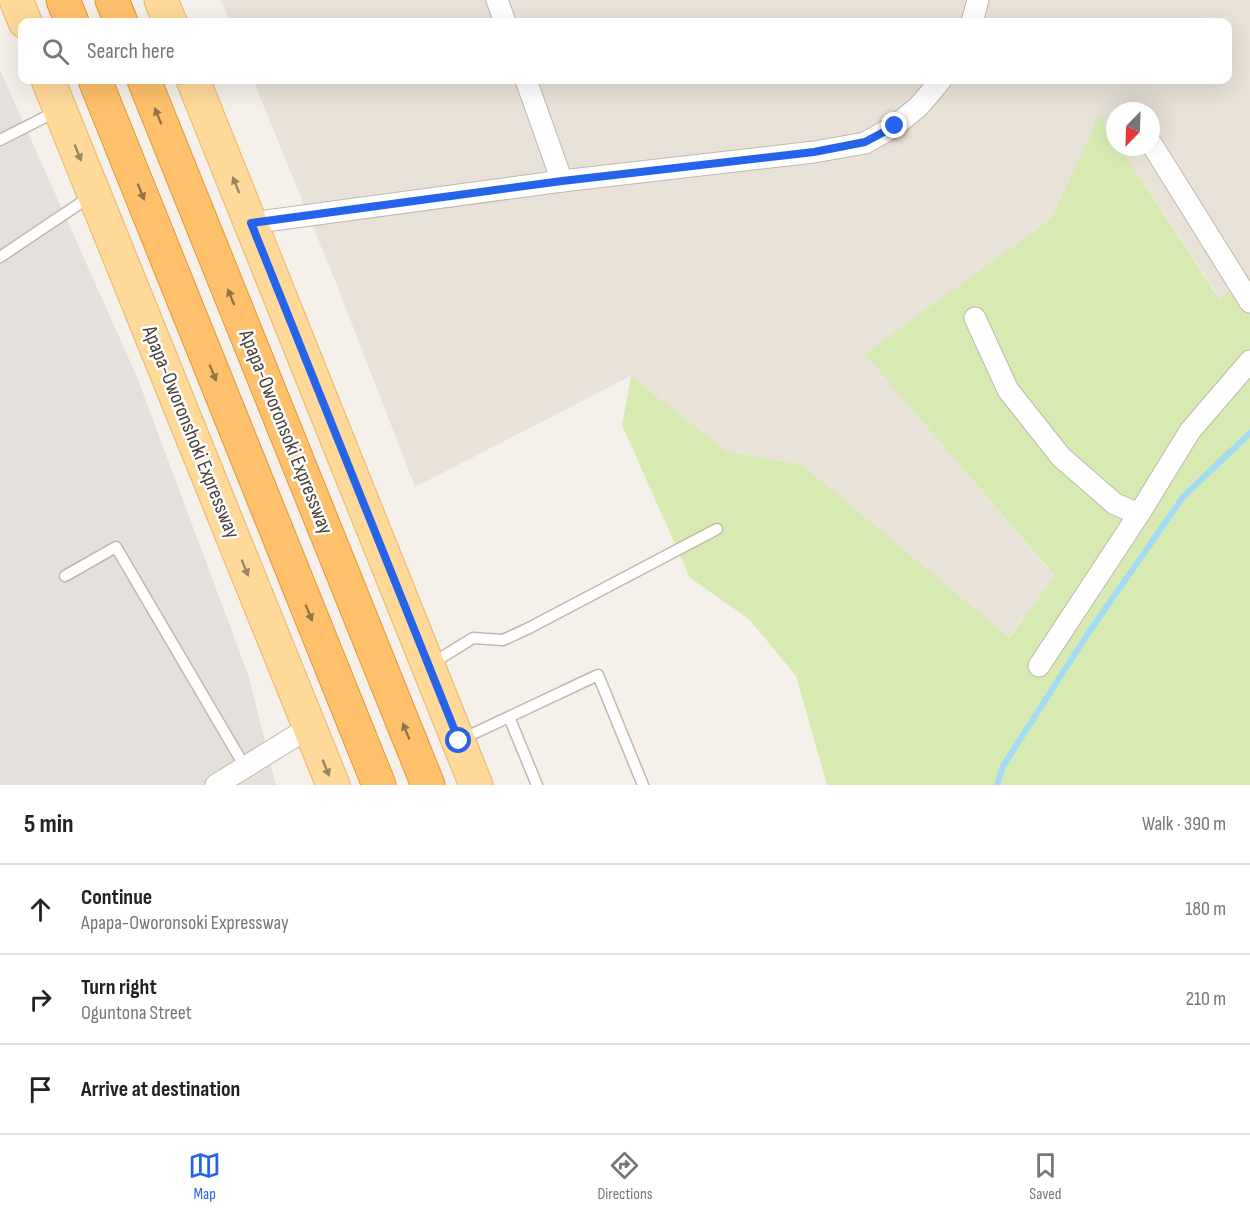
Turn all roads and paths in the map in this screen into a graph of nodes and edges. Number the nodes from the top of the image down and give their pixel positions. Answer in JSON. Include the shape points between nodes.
{"nodes":[{"id":1,"x":16,"y":0,"type":"edge"},
{"id":2,"x":63,"y":0,"type":"edge"},
{"id":3,"x":112,"y":0,"type":"edge"},
{"id":4,"x":161,"y":0,"type":"edge"},
{"id":5,"x":497,"y":0,"type":"edge"},
{"id":6,"x":978,"y":0,"type":"edge"},
{"id":7,"x":23,"y":18,"type":"edge"},
{"id":8,"x":70,"y":18,"type":"edge"},
{"id":9,"x":119,"y":18,"type":"edge"},
{"id":10,"x":168,"y":18,"type":"edge"},
{"id":11,"x":504,"y":18,"type":"edge"},
{"id":12,"x":973,"y":18,"type":"edge"},
{"id":13,"x":50,"y":84,"type":"edge"},
{"id":14,"x":97,"y":84,"type":"edge"},
{"id":15,"x":146,"y":84,"type":"edge"},
{"id":16,"x":195,"y":84,"type":"edge"},
{"id":17,"x":527,"y":84,"type":"edge"},
{"id":18,"x":937,"y":84,"type":"edge"},
{"id":19,"x":60,"y":109,"type":"junction"},
{"id":20,"x":0,"y":140,"type":"edge"},
{"id":21,"x":1159,"y":156,"type":"edge"},
{"id":22,"x":562,"y":181,"type":"junction"},
{"id":23,"x":94,"y":194,"type":"junction"},
{"id":24,"x":251,"y":223,"type":"junction"},
{"id":25,"x":0,"y":257,"type":"edge"},
{"id":26,"x":1250,"y":302,"type":"edge"},
{"id":27,"x":975,"y":318,"type":"dead end"},
{"id":28,"x":1250,"y":361,"type":"edge"},
{"id":29,"x":1139,"y":514,"type":"junction"},
{"id":30,"x":717,"y":528,"type":"dead end"},
{"id":31,"x":65,"y":576,"type":"dead end"},
{"id":32,"x":429,"y":666,"type":"junction"},
{"id":33,"x":1039,"y":666,"type":"dead end"},
{"id":34,"x":509,"y":717,"type":"junction"},
{"id":35,"x":310,"y":727,"type":"junction"},
{"id":36,"x":459,"y":741,"type":"junction"},
{"id":37,"x":245,"y":767,"type":"junction"},
{"id":38,"x":216,"y":785,"type":"edge"},
{"id":39,"x":333,"y":785,"type":"edge"},
{"id":40,"x":378,"y":785,"type":"edge"},
{"id":41,"x":428,"y":785,"type":"edge"},
{"id":42,"x":476,"y":785,"type":"edge"},
{"id":43,"x":537,"y":785,"type":"edge"},
{"id":44,"x":643,"y":785,"type":"edge"}],
"edges":[{"from":1,"to":7,"type":"main road"},
{"from":2,"to":8,"type":"highway"},
{"from":3,"to":9,"type":"highway"},
{"from":4,"to":10,"type":"main road"},
{"from":5,"to":11,"type":"street"},
{"from":6,"to":12,"type":"street"},
{"from":13,"to":19,"type":"main road","name":"Apapa-Oworonshoki Expressway"},
{"from":14,"to":40,"type":"highway","one_way":true},
{"from":41,"to":15,"type":"highway","name":"Apapa-Oworonsoki Expressway","one_way":true},
{"from":24,"to":16,"type":"main road","one_way":true},
{"from":17,"to":22,"type":"street"},
{"from":18,"to":22,"type":"street","via":[[903,120],[865,142],[814,152]]},
{"from":19,"to":20,"type":"lane"},
{"from":19,"to":23,"type":"main road","name":"Apapa-Oworonshoki Expressway","one_way":true},
{"from":21,"to":26,"type":"street"},
{"from":22,"to":24,"type":"street"},
{"from":23,"to":25,"type":"lane"},
{"from":23,"to":35,"type":"main road","name":"Apapa-Oworonshoki Expressway","one_way":true},
{"from":24,"to":32,"type":"main road"},
{"from":27,"to":29,"type":"street","via":[[1008,390],[1061,457],[1115,504]]},
{"from":28,"to":29,"type":"street","via":[[1190,431]]},
{"from":29,"to":33,"type":"street"},
{"from":30,"to":32,"type":"lane","via":[[529,628],[503,640],[473,638]]},
{"from":31,"to":37,"type":"lane","via":[[116,547]]},
{"from":32,"to":36,"type":"main road"},
{"from":34,"to":36,"type":"lane"},
{"from":34,"to":43,"type":"lane"},
{"from":34,"to":44,"type":"lane","via":[[598,675]]},
{"from":35,"to":37,"type":"street"},
{"from":35,"to":39,"type":"main road","name":"Apapa-Oworonshoki Expressway","one_way":true},
{"from":36,"to":42,"type":"main road"},
{"from":37,"to":38,"type":"street"}]}
